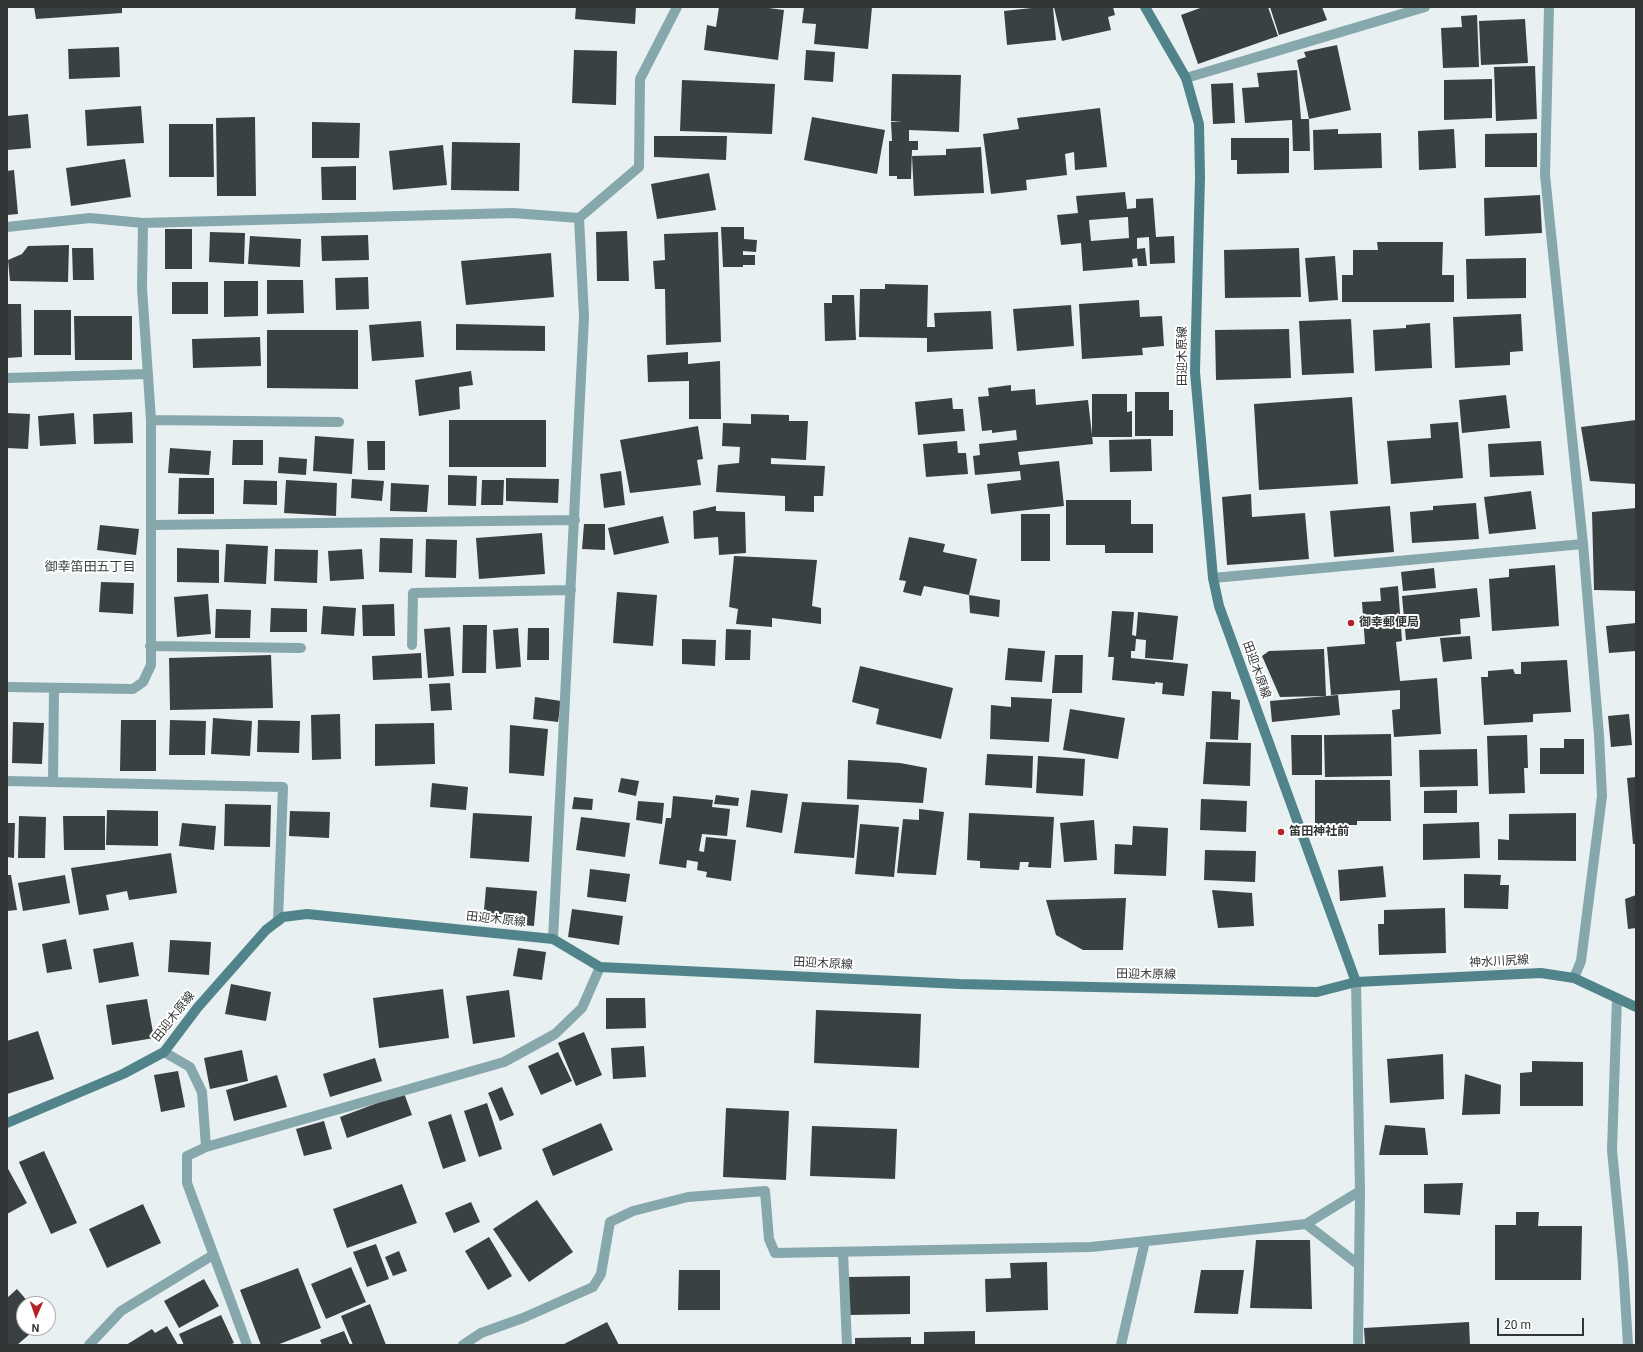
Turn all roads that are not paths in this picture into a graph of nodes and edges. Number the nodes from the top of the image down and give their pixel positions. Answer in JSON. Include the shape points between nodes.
{"nodes":[{"id":1,"x":677,"y":7,"type":"edge"},
{"id":2,"x":1145,"y":7,"type":"edge"},
{"id":3,"x":1425,"y":7,"type":"edge"},
{"id":4,"x":1549,"y":7,"type":"edge"},
{"id":5,"x":1186,"y":78,"type":"junction"},
{"id":6,"x":579,"y":218,"type":"junction"},
{"id":7,"x":143,"y":223,"type":"junction"},
{"id":8,"x":7,"y":228,"type":"edge"},
{"id":9,"x":148,"y":374,"type":"junction"},
{"id":10,"x":7,"y":378,"type":"edge"},
{"id":11,"x":151,"y":420,"type":"junction"},
{"id":12,"x":339,"y":422,"type":"dead end"},
{"id":13,"x":575,"y":520,"type":"junction"},
{"id":14,"x":150,"y":526,"type":"junction"},
{"id":15,"x":1583,"y":544,"type":"junction"},
{"id":16,"x":1213,"y":578,"type":"junction"},
{"id":17,"x":571,"y":590,"type":"junction"},
{"id":18,"x":412,"y":645,"type":"dead end"},
{"id":19,"x":150,"y":646,"type":"junction"},
{"id":20,"x":301,"y":648,"type":"dead end"},
{"id":21,"x":7,"y":687,"type":"edge"},
{"id":22,"x":54,"y":688,"type":"junction"},
{"id":23,"x":7,"y":781,"type":"edge"},
{"id":24,"x":53,"y":782,"type":"junction"},
{"id":25,"x":278,"y":921,"type":"junction"},
{"id":26,"x":553,"y":939,"type":"junction"},
{"id":27,"x":600,"y":967,"type":"junction"},
{"id":28,"x":1574,"y":978,"type":"junction"},
{"id":29,"x":1356,"y":982,"type":"junction"},
{"id":30,"x":1617,"y":998,"type":"junction"},
{"id":31,"x":1636,"y":1007,"type":"edge"},
{"id":32,"x":164,"y":1052,"type":"junction"},
{"id":33,"x":7,"y":1122,"type":"edge"},
{"id":34,"x":206,"y":1147,"type":"junction"},
{"id":35,"x":1360,"y":1191,"type":"junction"},
{"id":36,"x":1306,"y":1224,"type":"junction"},
{"id":37,"x":1145,"y":1241,"type":"junction"},
{"id":38,"x":843,"y":1252,"type":"junction"},
{"id":39,"x":213,"y":1255,"type":"junction"},
{"id":40,"x":1359,"y":1265,"type":"junction"},
{"id":41,"x":89,"y":1345,"type":"edge"},
{"id":42,"x":247,"y":1345,"type":"edge"},
{"id":43,"x":463,"y":1345,"type":"edge"},
{"id":44,"x":847,"y":1345,"type":"edge"},
{"id":45,"x":1121,"y":1345,"type":"edge"},
{"id":46,"x":1358,"y":1345,"type":"edge"},
{"id":47,"x":1628,"y":1345,"type":"edge"}],
"edges":[{"from":1,"to":6,"type":"street","via":[[640,78],[639,167]]},
{"from":2,"to":5,"type":"main road","name":"田迎木原線"},
{"from":3,"to":5,"type":"street"},
{"from":4,"to":15,"type":"street","via":[[1546,175]]},
{"from":5,"to":16,"type":"main road","name":"田迎木原線","via":[[1199,124],[1200,177],[1194,372]]},
{"from":6,"to":7,"type":"street","via":[[513,213]]},
{"from":6,"to":13,"type":"street","via":[[584,317]]},
{"from":7,"to":8,"type":"street","via":[[90,218]]},
{"from":7,"to":9,"type":"street","via":[[142,288]]},
{"from":9,"to":10,"type":"street"},
{"from":9,"to":11,"type":"street"},
{"from":11,"to":12,"type":"street"},
{"from":11,"to":14,"type":"street"},
{"from":13,"to":14,"type":"street"},
{"from":13,"to":17,"type":"street"},
{"from":14,"to":19,"type":"street"},
{"from":15,"to":16,"type":"street"},
{"from":15,"to":28,"type":"street","via":[[1602,796],[1581,961]]},
{"from":16,"to":29,"type":"main road","name":"田迎木原線","via":[[1219,606]]},
{"from":17,"to":18,"type":"street","via":[[413,593]]},
{"from":17,"to":26,"type":"street"},
{"from":19,"to":20,"type":"street"},
{"from":19,"to":22,"type":"street","via":[[150,665],[143,682],[133,689]]},
{"from":21,"to":22,"type":"street"},
{"from":22,"to":24,"type":"street"},
{"from":23,"to":24,"type":"street"},
{"from":24,"to":25,"type":"street","via":[[283,787]]},
{"from":25,"to":26,"type":"main road","name":"田迎木原線","via":[[283,916],[307,914]]},
{"from":25,"to":32,"type":"main road","name":"田迎木原線","via":[[266,930],[198,1007]]},
{"from":26,"to":27,"type":"main road","name":"田迎木原線"},
{"from":27,"to":29,"type":"main road","name":"田迎木原線","via":[[960,984],[1317,992]]},
{"from":27,"to":34,"type":"street","via":[[582,1008],[555,1034],[504,1062]]},
{"from":28,"to":29,"type":"main road","name":"神水川尻線","via":[[1541,972]]},
{"from":28,"to":30,"type":"main road","name":"神水川尻線"},
{"from":29,"to":35,"type":"street"},
{"from":30,"to":31,"type":"main road","name":"神水川尻線"},
{"from":30,"to":47,"type":"street","via":[[1612,1150]]},
{"from":32,"to":33,"type":"main road","name":"田迎木原線","via":[[123,1074]]},
{"from":32,"to":34,"type":"street","via":[[190,1068],[202,1092]]},
{"from":34,"to":39,"type":"street","via":[[187,1156],[187,1183]]},
{"from":35,"to":36,"type":"street"},
{"from":35,"to":40,"type":"street"},
{"from":36,"to":37,"type":"street"},
{"from":36,"to":40,"type":"street"},
{"from":37,"to":38,"type":"street","via":[[1091,1247]]},
{"from":37,"to":45,"type":"street"},
{"from":38,"to":43,"type":"street","via":[[775,1253],[769,1238],[765,1191],[688,1197],[633,1211],[610,1222],[601,1274],[592,1287],[523,1318],[481,1333]]},
{"from":38,"to":44,"type":"street"},
{"from":39,"to":41,"type":"street","via":[[122,1311]]},
{"from":39,"to":42,"type":"street"},
{"from":40,"to":46,"type":"street"}]}
